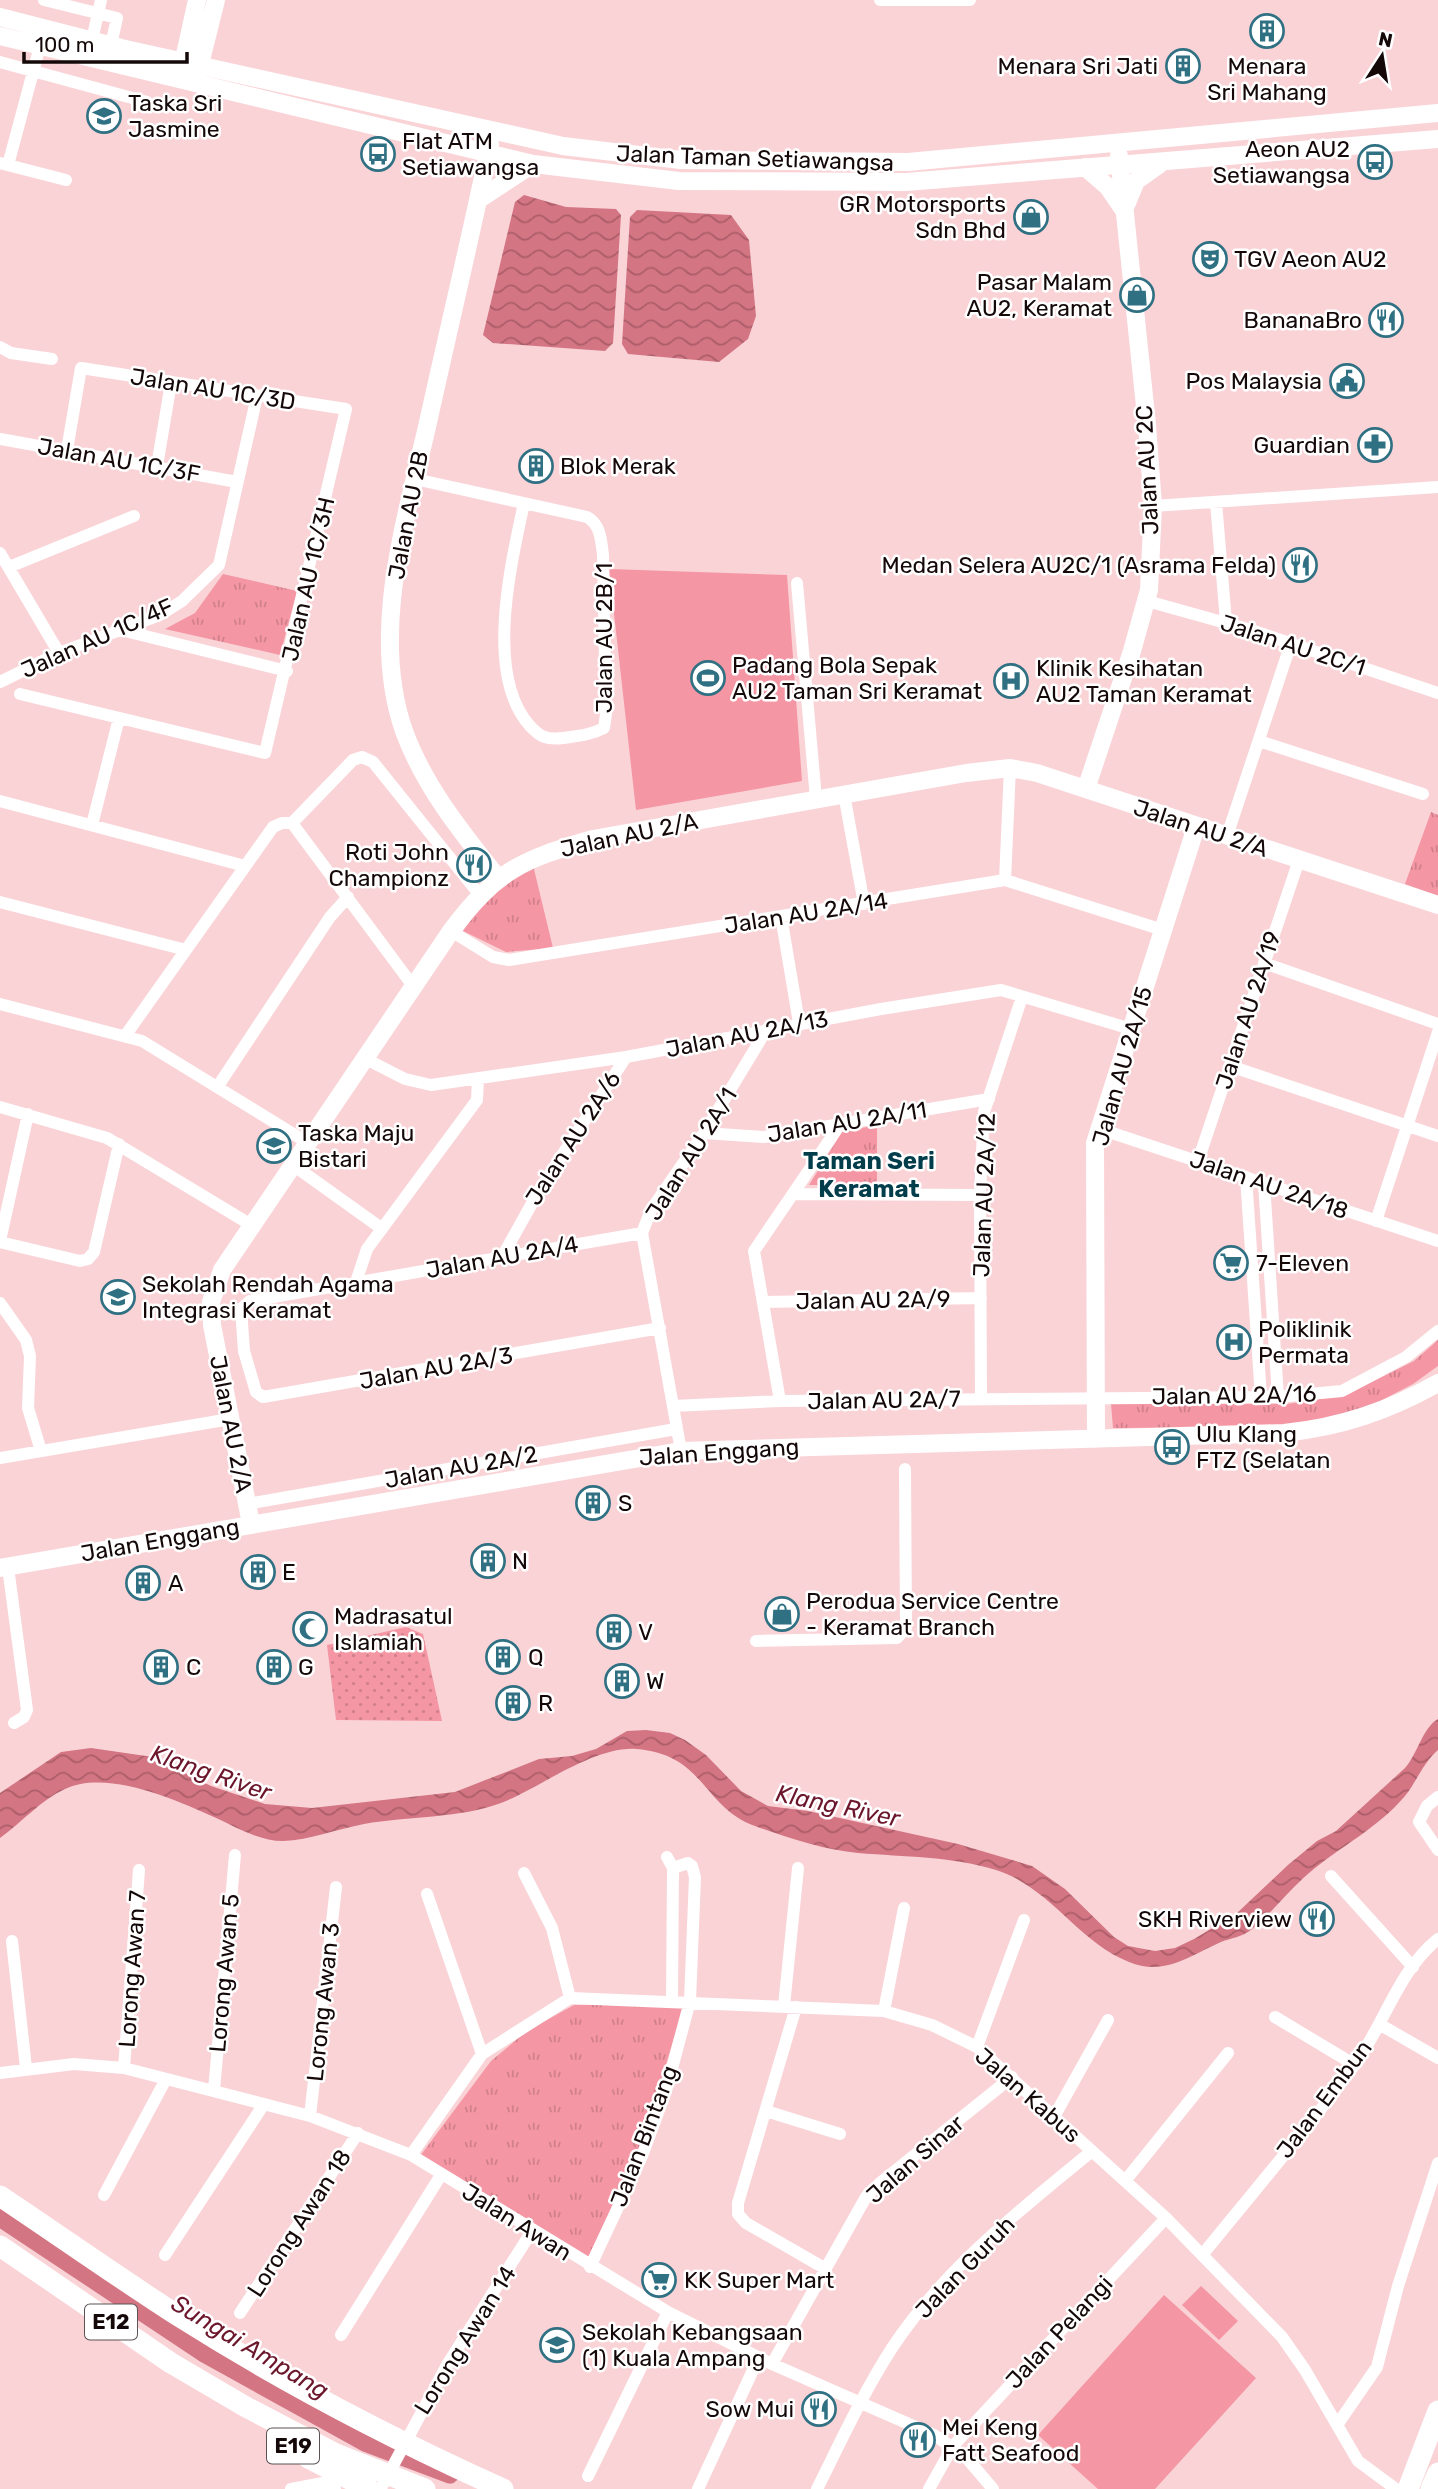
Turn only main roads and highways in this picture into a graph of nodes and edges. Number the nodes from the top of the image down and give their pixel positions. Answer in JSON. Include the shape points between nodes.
{"nodes":[{"id":1,"x":197,"y":0,"type":"edge"},
{"id":2,"x":216,"y":0,"type":"edge"},
{"id":3,"x":0,"y":17,"type":"edge"},
{"id":4,"x":0,"y":36,"type":"edge"},
{"id":5,"x":189,"y":73,"type":"junction"},
{"id":6,"x":1438,"y":113,"type":"edge"},
{"id":7,"x":493,"y":132,"type":"junction"},
{"id":8,"x":1438,"y":139,"type":"edge"},
{"id":9,"x":1118,"y":143,"type":"junction"},
{"id":10,"x":455,"y":146,"type":"junction"},
{"id":11,"x":488,"y":154,"type":"junction"},
{"id":12,"x":1164,"y":161,"type":"junction"},
{"id":13,"x":533,"y":164,"type":"junction"},
{"id":14,"x":1120,"y":165,"type":"junction"},
{"id":15,"x":1085,"y":167,"type":"junction"},
{"id":16,"x":478,"y":200,"type":"junction"},
{"id":17,"x":1124,"y":212,"type":"junction"},
{"id":18,"x":1086,"y":789,"type":"junction"},
{"id":19,"x":1196,"y":827,"type":"junction"},
{"id":20,"x":498,"y":878,"type":"junction"},
{"id":21,"x":1438,"y":905,"type":"edge"},
{"id":22,"x":1438,"y":1383,"type":"edge"},
{"id":23,"x":1096,"y":1439,"type":"junction"},
{"id":24,"x":251,"y":1524,"type":"junction"},
{"id":25,"x":4,"y":1567,"type":"edge"},
{"id":26,"x":0,"y":2196,"type":"edge"},
{"id":27,"x":0,"y":2246,"type":"edge"},
{"id":28,"x":224,"y":2394,"type":"junction"},
{"id":29,"x":1438,"y":2411,"type":"edge"},
{"id":30,"x":1438,"y":2446,"type":"edge"},
{"id":31,"x":1438,"y":2473,"type":"edge"},
{"id":32,"x":378,"y":2485,"type":"edge"},
{"id":33,"x":425,"y":2489,"type":"edge"},
{"id":34,"x":503,"y":2489,"type":"edge"},
{"id":35,"x":1408,"y":2489,"type":"edge"},
{"id":36,"x":1421,"y":2489,"type":"edge"},
{"id":37,"x":1431,"y":2489,"type":"edge"}],
"edges":[{"from":1,"to":5,"type":"main road"},
{"from":2,"to":5,"type":"main road"},
{"from":3,"to":5,"type":"main road","name":"Jalan Taman Setiawangsa","via":[[111,45]]},
{"from":4,"to":5,"type":"main road","name":"Jalan Taman Setiawangsa"},
{"from":5,"to":7,"type":"main road","name":"Jalan Taman Setiawangsa"},
{"from":5,"to":10,"type":"main road","name":"Jalan Taman Setiawangsa"},
{"from":6,"to":9,"type":"main road","name":"Jalan Taman Setiawangsa"},
{"from":7,"to":9,"type":"main road","name":"Jalan Taman Setiawangsa","via":[[603,153],[681,160],[908,162]]},
{"from":7,"to":11,"type":"main road","name":"Jalan AU 2B"},
{"from":8,"to":12,"type":"main road","name":"Jalan Taman Setiawangsa"},
{"from":9,"to":14,"type":"main road","name":"Jalan AU 2C"},
{"from":10,"to":11,"type":"main road","name":"Jalan Taman Setiawangsa"},
{"from":10,"to":16,"type":"main road","via":[[473,167]]},
{"from":11,"to":13,"type":"main road","name":"Jalan Taman Setiawangsa"},
{"from":11,"to":16,"type":"main road","name":"Jalan AU 2B"},
{"from":12,"to":14,"type":"main road","name":"Jalan Taman Setiawangsa"},
{"from":12,"to":17,"type":"main road","via":[[1136,181]]},
{"from":13,"to":15,"type":"main road","name":"Jalan Taman Setiawangsa","via":[[638,178],[906,182]]},
{"from":13,"to":16,"type":"main road"},
{"from":14,"to":15,"type":"main road","name":"Jalan Taman Setiawangsa"},
{"from":14,"to":17,"type":"main road","name":"Jalan AU 2C"},
{"from":15,"to":17,"type":"main road","via":[[1108,187]]},
{"from":16,"to":20,"type":"main road","name":"Jalan AU 2B","via":[[393,592],[392,646],[395,691],[405,731],[438,799]]},
{"from":17,"to":18,"type":"main road","name":"Jalan AU 2C","via":[[1153,506],[1147,601]]},
{"from":18,"to":19,"type":"main road","name":"Jalan AU 2/A"},
{"from":18,"to":20,"type":"main road","name":"Jalan AU 2/A","via":[[1010,768],[593,839],[538,855]]},
{"from":19,"to":21,"type":"main road","name":"Jalan AU 2/A"},
{"from":19,"to":23,"type":"main road","name":"Jalan AU 2A/15","via":[[1100,1129],[1094,1170]]},
{"from":20,"to":24,"type":"main road","name":"Jalan AU 2/A","via":[[479,894],[412,986],[222,1270],[211,1302],[212,1325]]},
{"from":22,"to":23,"type":"main road","name":"Jalan Enggang","via":[[1404,1402],[1323,1429]]},
{"from":23,"to":24,"type":"main road","name":"Jalan Enggang","via":[[681,1451]]},
{"from":24,"to":25,"type":"main road","name":"Jalan Enggang"},
{"from":26,"to":34,"type":"highway","number":"E12","via":[[181,2318],[275,2374]]},
{"from":27,"to":28,"type":"highway","number":"E12","via":[[170,2363]]},
{"from":28,"to":32,"type":"highway","number":"E19","via":[[310,2459]]},
{"from":28,"to":33,"type":"highway","number":"E12","via":[[336,2454]]},
{"from":29,"to":35,"type":"highway"},
{"from":30,"to":36,"type":"highway"},
{"from":31,"to":37,"type":"highway"}]}
